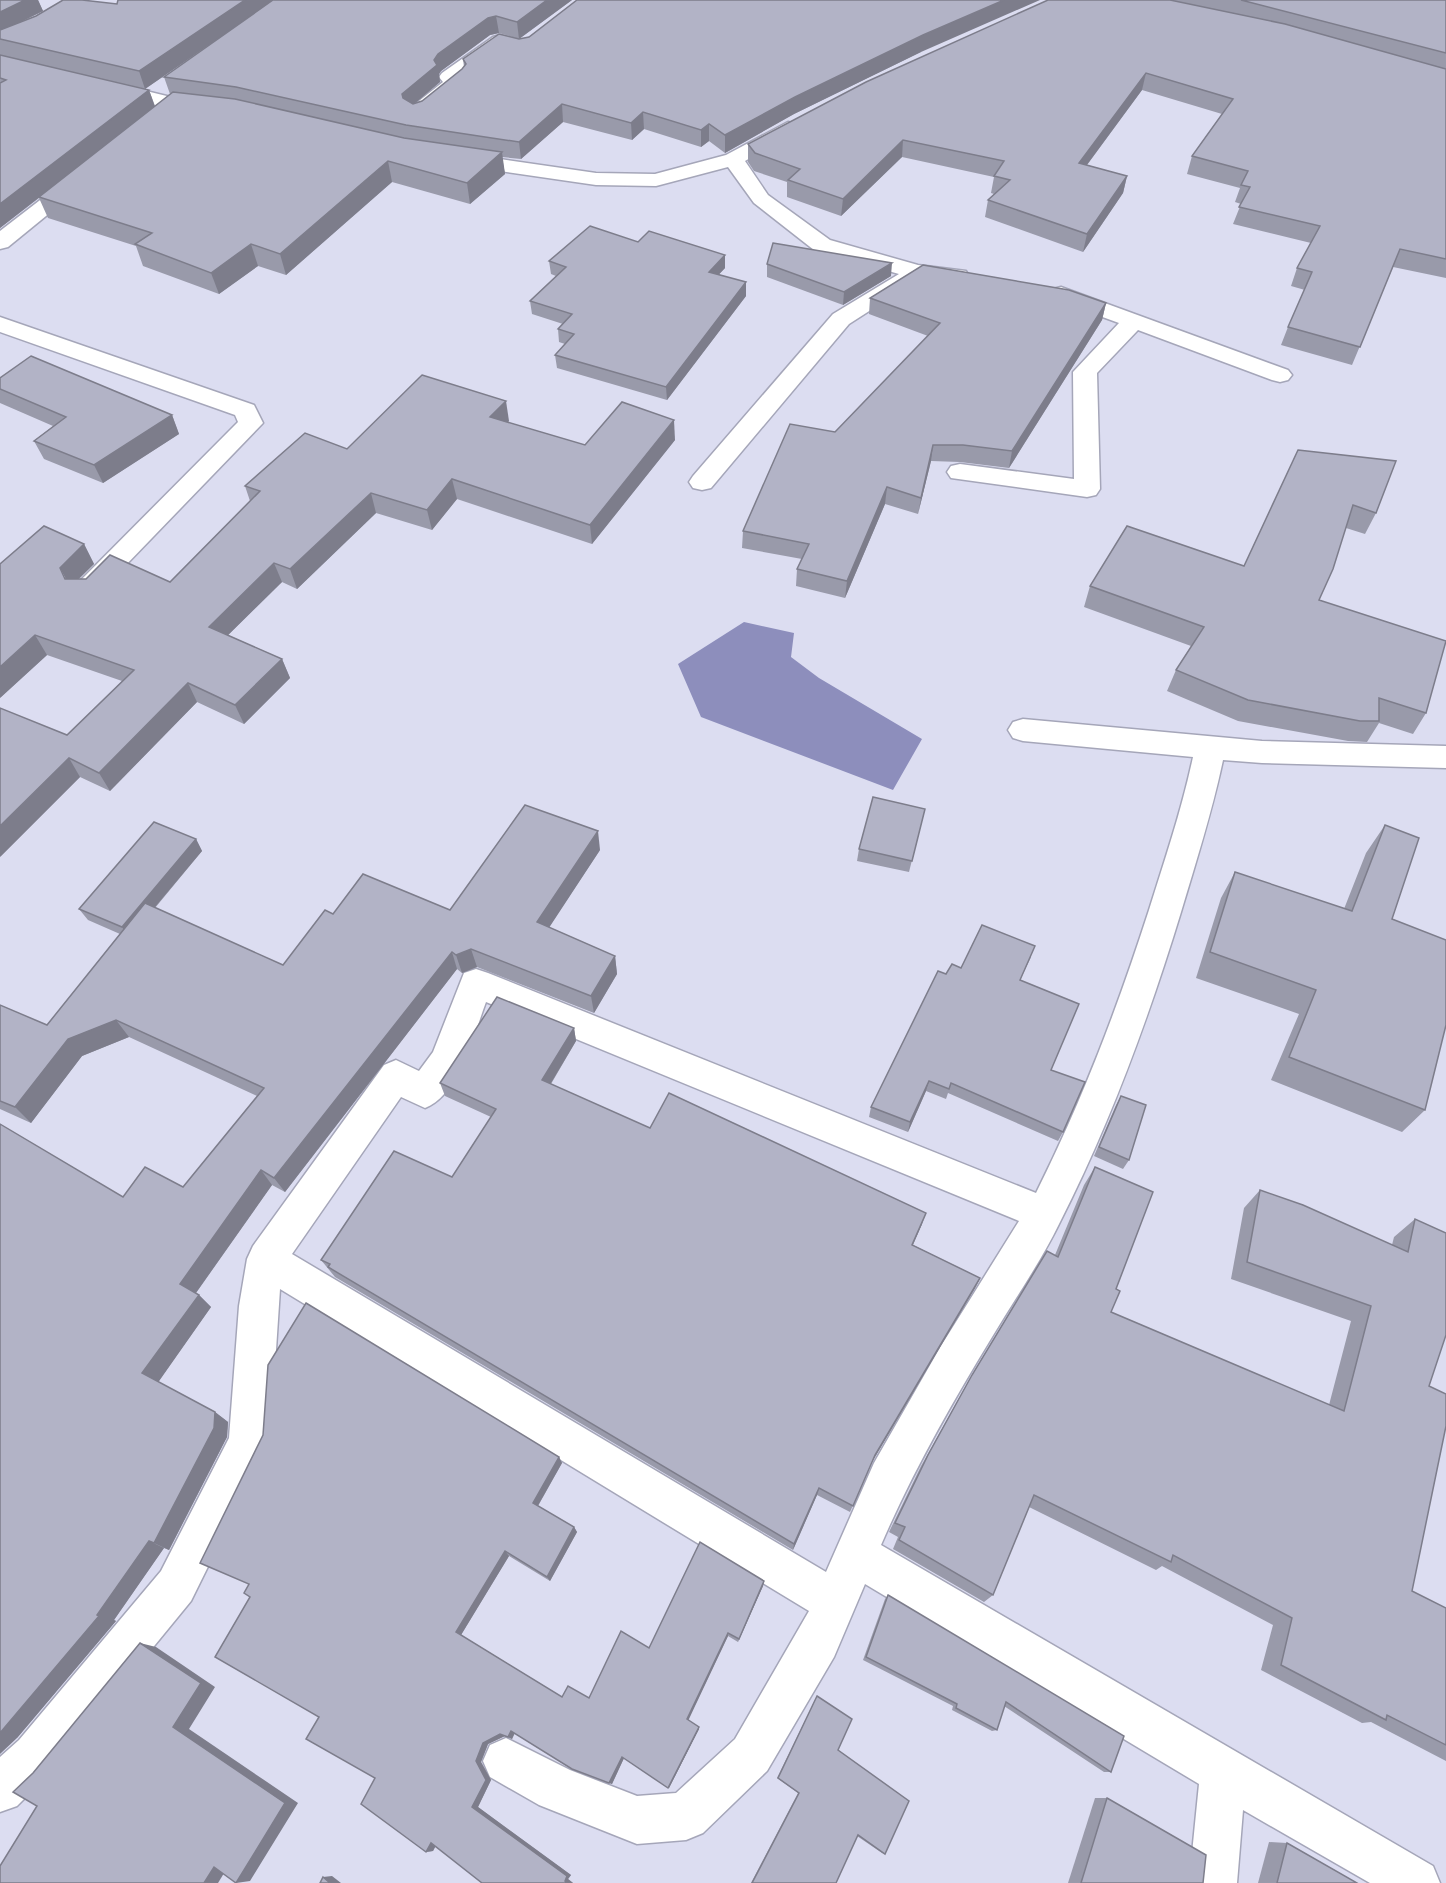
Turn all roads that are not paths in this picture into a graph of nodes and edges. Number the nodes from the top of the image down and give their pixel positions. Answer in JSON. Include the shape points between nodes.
{"nodes":[{"id":1,"x":514,"y":45,"type":"edge"},
{"id":2,"x":92,"y":84,"type":"edge"},
{"id":3,"x":168,"y":84,"type":"edge"},
{"id":4,"x":149,"y":97,"type":"junction"},
{"id":5,"x":176,"y":104,"type":"junction"},
{"id":6,"x":230,"y":110,"type":"edge"},
{"id":7,"x":417,"y":113,"type":"edge"},
{"id":8,"x":157,"y":118,"type":"edge"},
{"id":9,"x":802,"y":120,"type":"edge"},
{"id":10,"x":443,"y":157,"type":"edge"},
{"id":11,"x":733,"y":159,"type":"junction"},
{"id":12,"x":92,"y":169,"type":"edge"},
{"id":13,"x":0,"y":242,"type":"edge"},
{"id":14,"x":917,"y":272,"type":"junction"},
{"id":15,"x":975,"y":278,"type":"edge"},
{"id":16,"x":1042,"y":288,"type":"edge"},
{"id":17,"x":1134,"y":321,"type":"junction"},
{"id":18,"x":0,"y":324,"type":"edge"},
{"id":19,"x":1280,"y":375,"type":"dead end"},
{"id":20,"x":960,"y":472,"type":"dead end"},
{"id":21,"x":702,"y":482,"type":"dead end"},
{"id":22,"x":86,"y":589,"type":"edge"},
{"id":23,"x":1023,"y":730,"type":"dead end"},
{"id":24,"x":1210,"y":748,"type":"junction"},
{"id":25,"x":1446,"y":757,"type":"edge"},
{"id":26,"x":1045,"y":1214,"type":"junction"},
{"id":27,"x":266,"y":1259,"type":"junction"},
{"id":28,"x":856,"y":1554,"type":"junction"},
{"id":29,"x":835,"y":1602,"type":"junction"},
{"id":30,"x":506,"y":1761,"type":"dead end"},
{"id":31,"x":1223,"y":1773,"type":"junction"},
{"id":32,"x":0,"y":1789,"type":"edge"},
{"id":33,"x":1213,"y":1883,"type":"edge"},
{"id":34,"x":1416,"y":1883,"type":"edge"}],
"edges":[{"from":1,"to":7,"type":"street","via":[[498,41],[448,77],[456,81]]},
{"from":2,"to":4,"type":"street"},
{"from":3,"to":4,"type":"street"},
{"from":4,"to":5,"type":"street"},
{"from":5,"to":6,"type":"street"},
{"from":5,"to":8,"type":"street"},
{"from":9,"to":11,"type":"street"},
{"from":10,"to":11,"type":"street","via":[[596,179],[646,180]]},
{"from":11,"to":14,"type":"street","via":[[761,199],[822,245]]},
{"from":12,"to":13,"type":"street"},
{"from":14,"to":15,"type":"street"},
{"from":14,"to":21,"type":"street","via":[[841,319]]},
{"from":16,"to":17,"type":"street"},
{"from":17,"to":19,"type":"street"},
{"from":17,"to":20,"type":"street","via":[[1085,372],[1087,489]]},
{"from":18,"to":22,"type":"street","via":[[245,410],[251,423]]},
{"from":23,"to":24,"type":"street"},
{"from":24,"to":25,"type":"street"},
{"from":24,"to":26,"type":"street","via":[[1198,805],[1113,1065]]},
{"from":26,"to":27,"type":"street","via":[[476,983],[447,1059],[425,1092],[396,1076]]},
{"from":26,"to":28,"type":"street","via":[[955,1360],[889,1478]]},
{"from":27,"to":29,"type":"street"},
{"from":27,"to":32,"type":"street","via":[[258,1306],[249,1441],[176,1586],[35,1756]]},
{"from":28,"to":29,"type":"street"},
{"from":28,"to":31,"type":"street"},
{"from":29,"to":30,"type":"street","via":[[818,1641],[751,1755],[686,1816],[637,1820],[556,1788]]},
{"from":31,"to":33,"type":"street"},
{"from":31,"to":34,"type":"street"}]}
